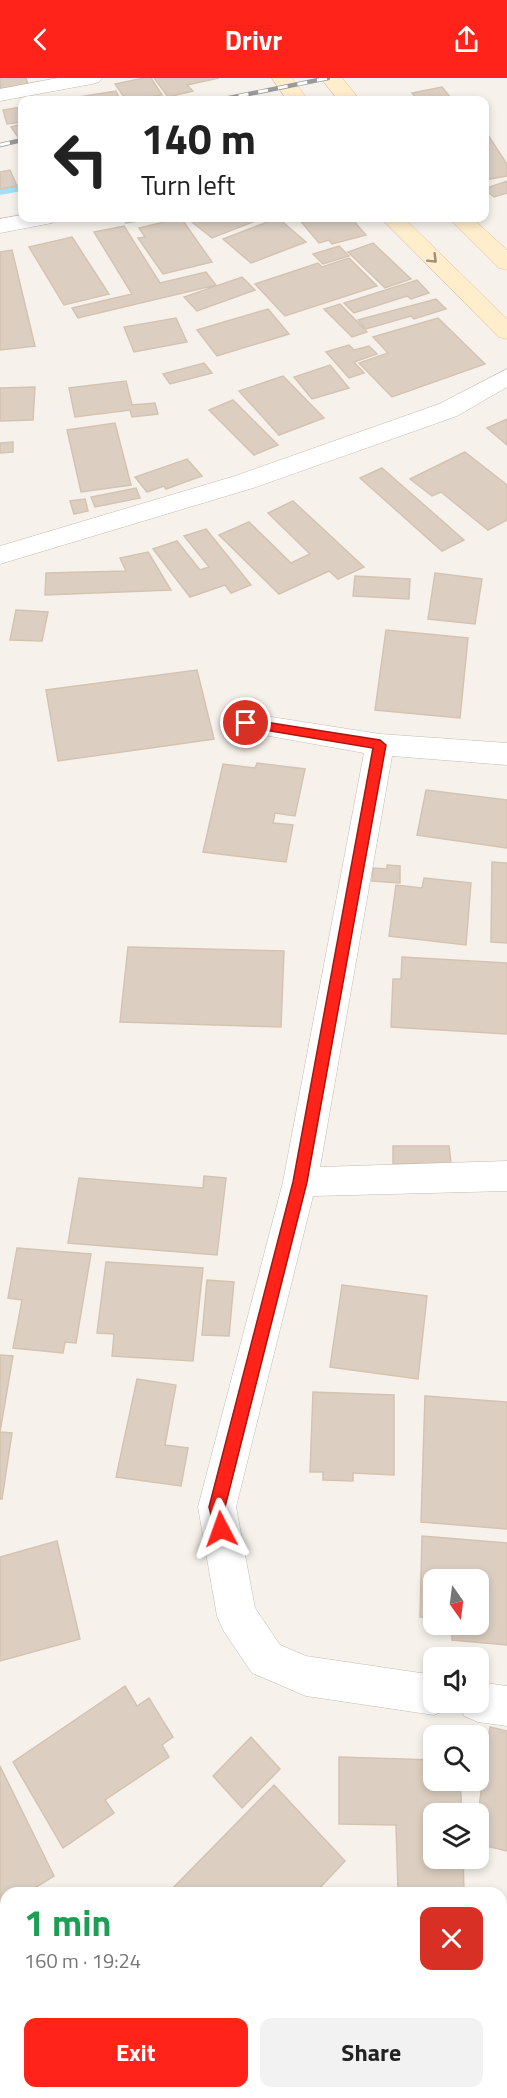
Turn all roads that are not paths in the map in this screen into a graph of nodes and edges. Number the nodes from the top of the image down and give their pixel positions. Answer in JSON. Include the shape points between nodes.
{"nodes":[{"id":1,"x":92,"y":78,"type":"edge"},
{"id":2,"x":282,"y":78,"type":"edge"},
{"id":3,"x":331,"y":78,"type":"edge"},
{"id":4,"x":0,"y":96,"type":"edge"},
{"id":5,"x":294,"y":96,"type":"edge"},
{"id":6,"x":346,"y":96,"type":"edge"},
{"id":7,"x":22,"y":222,"type":"edge"},
{"id":8,"x":396,"y":222,"type":"edge"},
{"id":9,"x":464,"y":222,"type":"edge"},
{"id":10,"x":0,"y":226,"type":"edge"},
{"id":11,"x":507,"y":263,"type":"edge"},
{"id":12,"x":507,"y":332,"type":"edge"},
{"id":13,"x":507,"y":377,"type":"edge"},
{"id":14,"x":0,"y":555,"type":"edge"},
{"id":15,"x":246,"y":723,"type":"dead end"},
{"id":16,"x":380,"y":745,"type":"junction"},
{"id":17,"x":507,"y":754,"type":"edge"},
{"id":18,"x":507,"y":1176,"type":"edge"},
{"id":19,"x":300,"y":1182,"type":"junction"},
{"id":20,"x":423,"y":1693,"type":"edge"},
{"id":21,"x":489,"y":1704,"type":"edge"},
{"id":22,"x":507,"y":1706,"type":"edge"}],
"edges":[{"from":1,"to":4,"type":"street"},
{"from":2,"to":5,"type":"main road"},
{"from":3,"to":6,"type":"main road"},
{"from":7,"to":10,"type":"street"},
{"from":8,"to":12,"type":"main road","one_way":true},
{"from":9,"to":11,"type":"main road"},
{"from":13,"to":14,"type":"street","via":[[448,410],[255,479]]},
{"from":15,"to":16,"type":"street"},
{"from":16,"to":17,"type":"street"},
{"from":16,"to":19,"type":"street"},
{"from":18,"to":19,"type":"street"},
{"from":19,"to":20,"type":"street","via":[[217,1507],[237,1616],[266,1659],[306,1676]]},
{"from":21,"to":22,"type":"street"}]}
